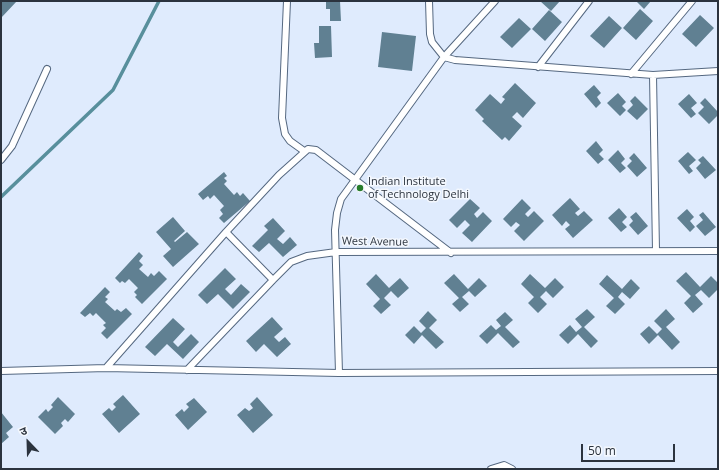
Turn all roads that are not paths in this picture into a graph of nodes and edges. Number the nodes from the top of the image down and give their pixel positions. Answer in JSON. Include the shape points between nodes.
{"nodes":[{"id":1,"x":287,"y":1,"type":"edge"},
{"id":2,"x":429,"y":1,"type":"edge"},
{"id":3,"x":495,"y":1,"type":"edge"},
{"id":4,"x":589,"y":1,"type":"edge"},
{"id":5,"x":692,"y":1,"type":"edge"},
{"id":6,"x":444,"y":57,"type":"junction"},
{"id":7,"x":538,"y":67,"type":"junction"},
{"id":8,"x":47,"y":69,"type":"dead end"},
{"id":9,"x":718,"y":71,"type":"edge"},
{"id":10,"x":631,"y":74,"type":"junction"},
{"id":11,"x":652,"y":76,"type":"junction"},
{"id":12,"x":304,"y":152,"type":"junction"},
{"id":13,"x":1,"y":160,"type":"edge"},
{"id":14,"x":355,"y":179,"type":"junction"},
{"id":15,"x":226,"y":232,"type":"junction"},
{"id":16,"x":656,"y":251,"type":"junction"},
{"id":17,"x":718,"y":251,"type":"edge"},
{"id":18,"x":336,"y":252,"type":"junction"},
{"id":19,"x":451,"y":252,"type":"junction"},
{"id":20,"x":272,"y":280,"type":"junction"},
{"id":21,"x":106,"y":368,"type":"junction"},
{"id":22,"x":187,"y":370,"type":"junction"},
{"id":23,"x":1,"y":371,"type":"edge"},
{"id":24,"x":718,"y":372,"type":"edge"},
{"id":25,"x":339,"y":373,"type":"junction"},
{"id":26,"x":491,"y":469,"type":"edge"},
{"id":27,"x":512,"y":469,"type":"edge"}],
"edges":[{"from":1,"to":12,"type":"lane","via":[[282,118],[285,134]]},
{"from":2,"to":6,"type":"lane","via":[[430,34],[436,49]]},
{"from":3,"to":6,"type":"lane","name":"West Avenue"},
{"from":4,"to":7,"type":"lane"},
{"from":5,"to":10,"type":"lane"},
{"from":6,"to":7,"type":"lane"},
{"from":6,"to":14,"type":"lane","name":"West Avenue"},
{"from":7,"to":10,"type":"lane"},
{"from":8,"to":13,"type":"lane","via":[[12,146]]},
{"from":9,"to":11,"type":"lane"},
{"from":10,"to":11,"type":"lane"},
{"from":11,"to":16,"type":"lane"},
{"from":12,"to":14,"type":"lane","via":[[310,148],[316,150]]},
{"from":12,"to":15,"type":"lane"},
{"from":14,"to":18,"type":"lane","name":"West Avenue","via":[[341,199],[337,213]]},
{"from":14,"to":19,"type":"lane"},
{"from":15,"to":20,"type":"lane"},
{"from":15,"to":21,"type":"lane"},
{"from":16,"to":17,"type":"lane","name":"West Avenue"},
{"from":16,"to":19,"type":"lane","name":"West Avenue"},
{"from":18,"to":19,"type":"lane","name":"West Avenue"},
{"from":18,"to":20,"type":"lane","via":[[298,258]]},
{"from":18,"to":25,"type":"lane"},
{"from":20,"to":22,"type":"lane"},
{"from":21,"to":22,"type":"lane"},
{"from":21,"to":23,"type":"lane"},
{"from":22,"to":25,"type":"lane"},
{"from":24,"to":25,"type":"lane"},
{"from":26,"to":27,"type":"lane","via":[[504,465]]}]}
